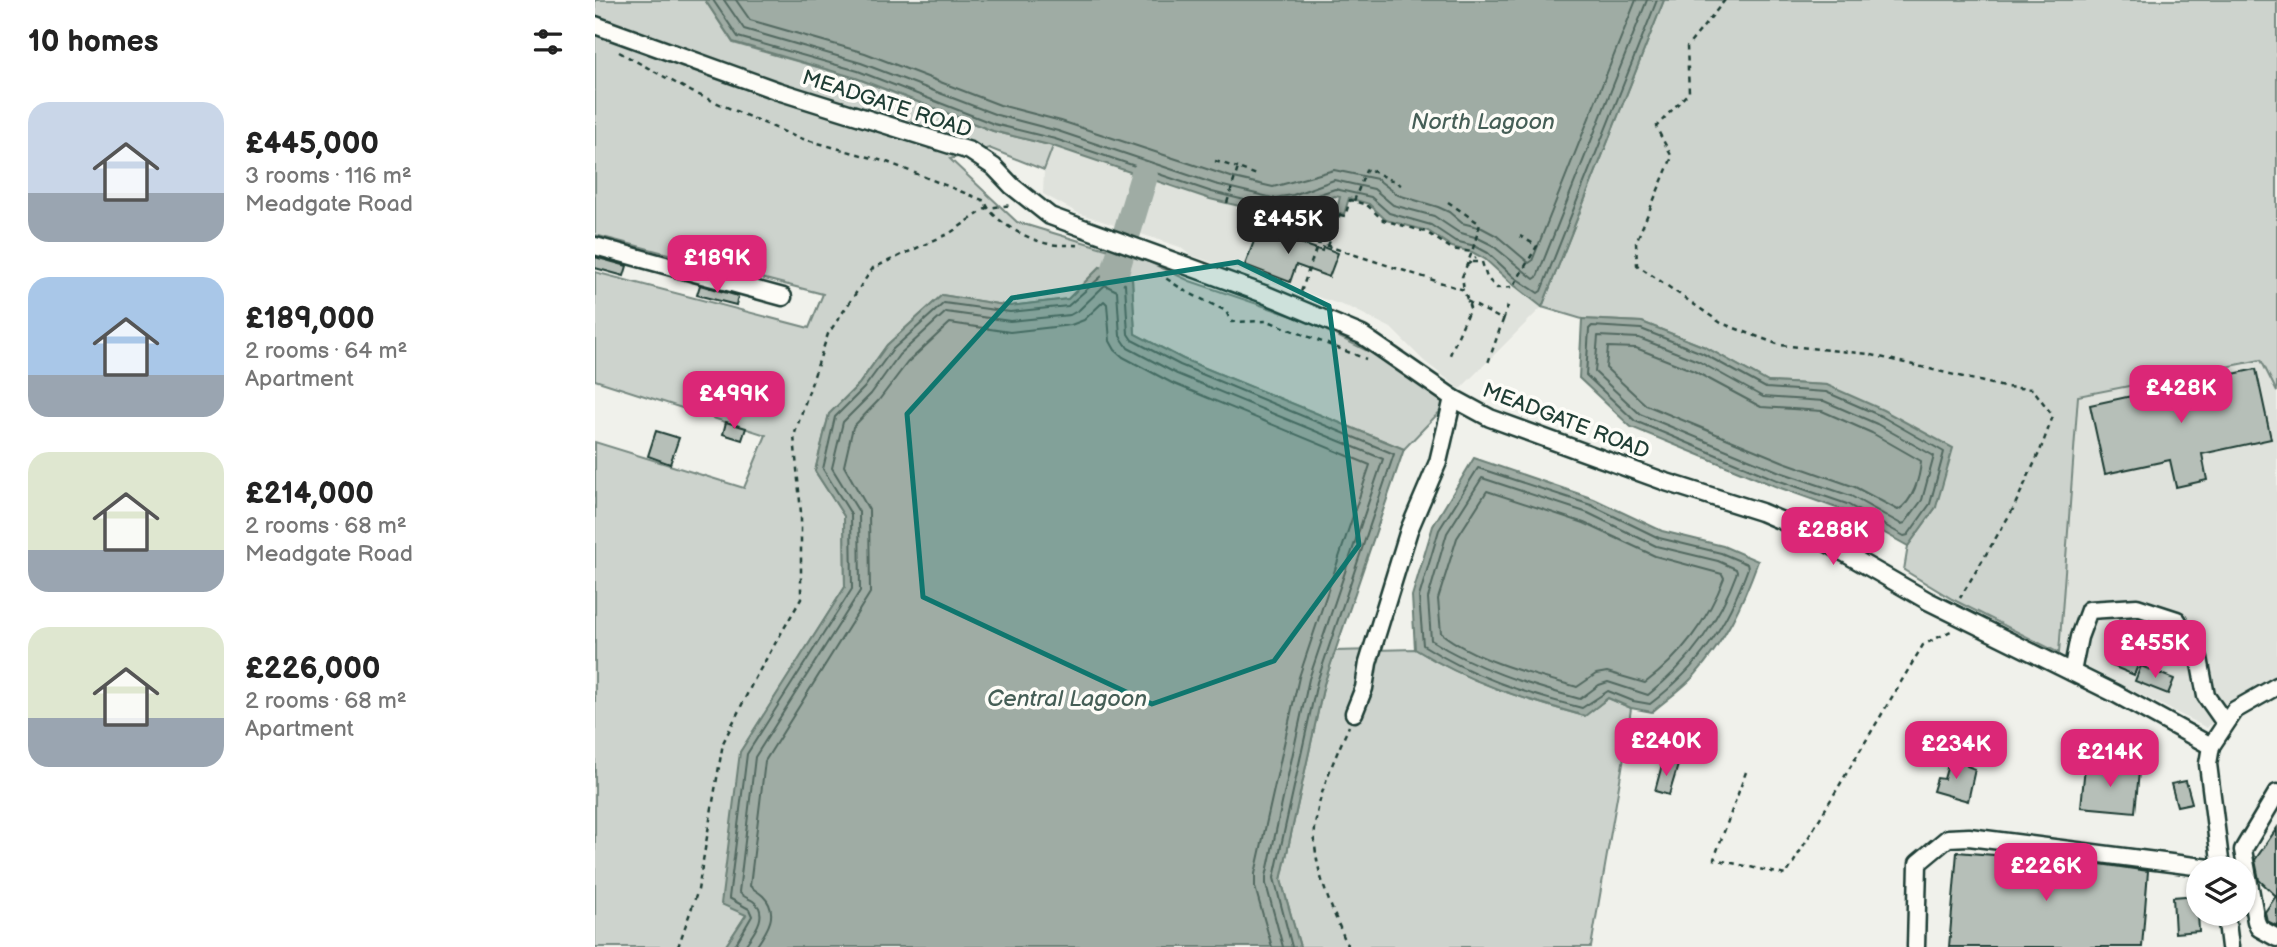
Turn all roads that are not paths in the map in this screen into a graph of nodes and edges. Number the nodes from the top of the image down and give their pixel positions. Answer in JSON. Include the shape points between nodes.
{"nodes":[{"id":1,"x":595,"y":25,"type":"edge"},
{"id":2,"x":595,"y":246,"type":"edge"},
{"id":3,"x":783,"y":297,"type":"dead end"},
{"id":4,"x":1453,"y":398,"type":"junction"},
{"id":5,"x":2072,"y":672,"type":"junction"},
{"id":6,"x":2277,"y":686,"type":"edge"},
{"id":7,"x":1354,"y":713,"type":"road end"},
{"id":8,"x":2225,"y":723,"type":"junction"},
{"id":9,"x":2211,"y":746,"type":"junction"},
{"id":10,"x":2277,"y":793,"type":"edge"},
{"id":11,"x":2220,"y":856,"type":"edge"},
{"id":12,"x":2186,"y":865,"type":"edge"},
{"id":13,"x":2227,"y":926,"type":"edge"},
{"id":14,"x":2277,"y":938,"type":"edge"},
{"id":15,"x":1916,"y":947,"type":"edge"},
{"id":16,"x":2230,"y":947,"type":"edge"}],
"edges":[{"from":1,"to":4,"type":"street","name":"MEADGATE ROAD","via":[[778,91],[970,151],[1050,216],[1362,335]]},
{"from":2,"to":3,"type":"street"},
{"from":4,"to":5,"type":"street","name":"MEADGATE ROAD","via":[[1538,437],[1808,532],[1966,621]]},
{"from":4,"to":7,"type":"street","via":[[1438,462],[1409,530]]},
{"from":5,"to":8,"type":"street","via":[[2089,610],[2137,607],[2178,620],[2199,658],[2206,696]]},
{"from":5,"to":9,"type":"street","name":"MEADGATE ROAD"},
{"from":6,"to":8,"type":"street","via":[[2246,702]]},
{"from":8,"to":9,"type":"street"},
{"from":9,"to":11,"type":"street","via":[[2208,764]]},
{"from":10,"to":14,"type":"street","via":[[2243,850],[2256,921],[2259,928]]},
{"from":12,"to":15,"type":"street","via":[[2060,847],[1948,838],[1918,863]]},
{"from":13,"to":16,"type":"street"}]}
